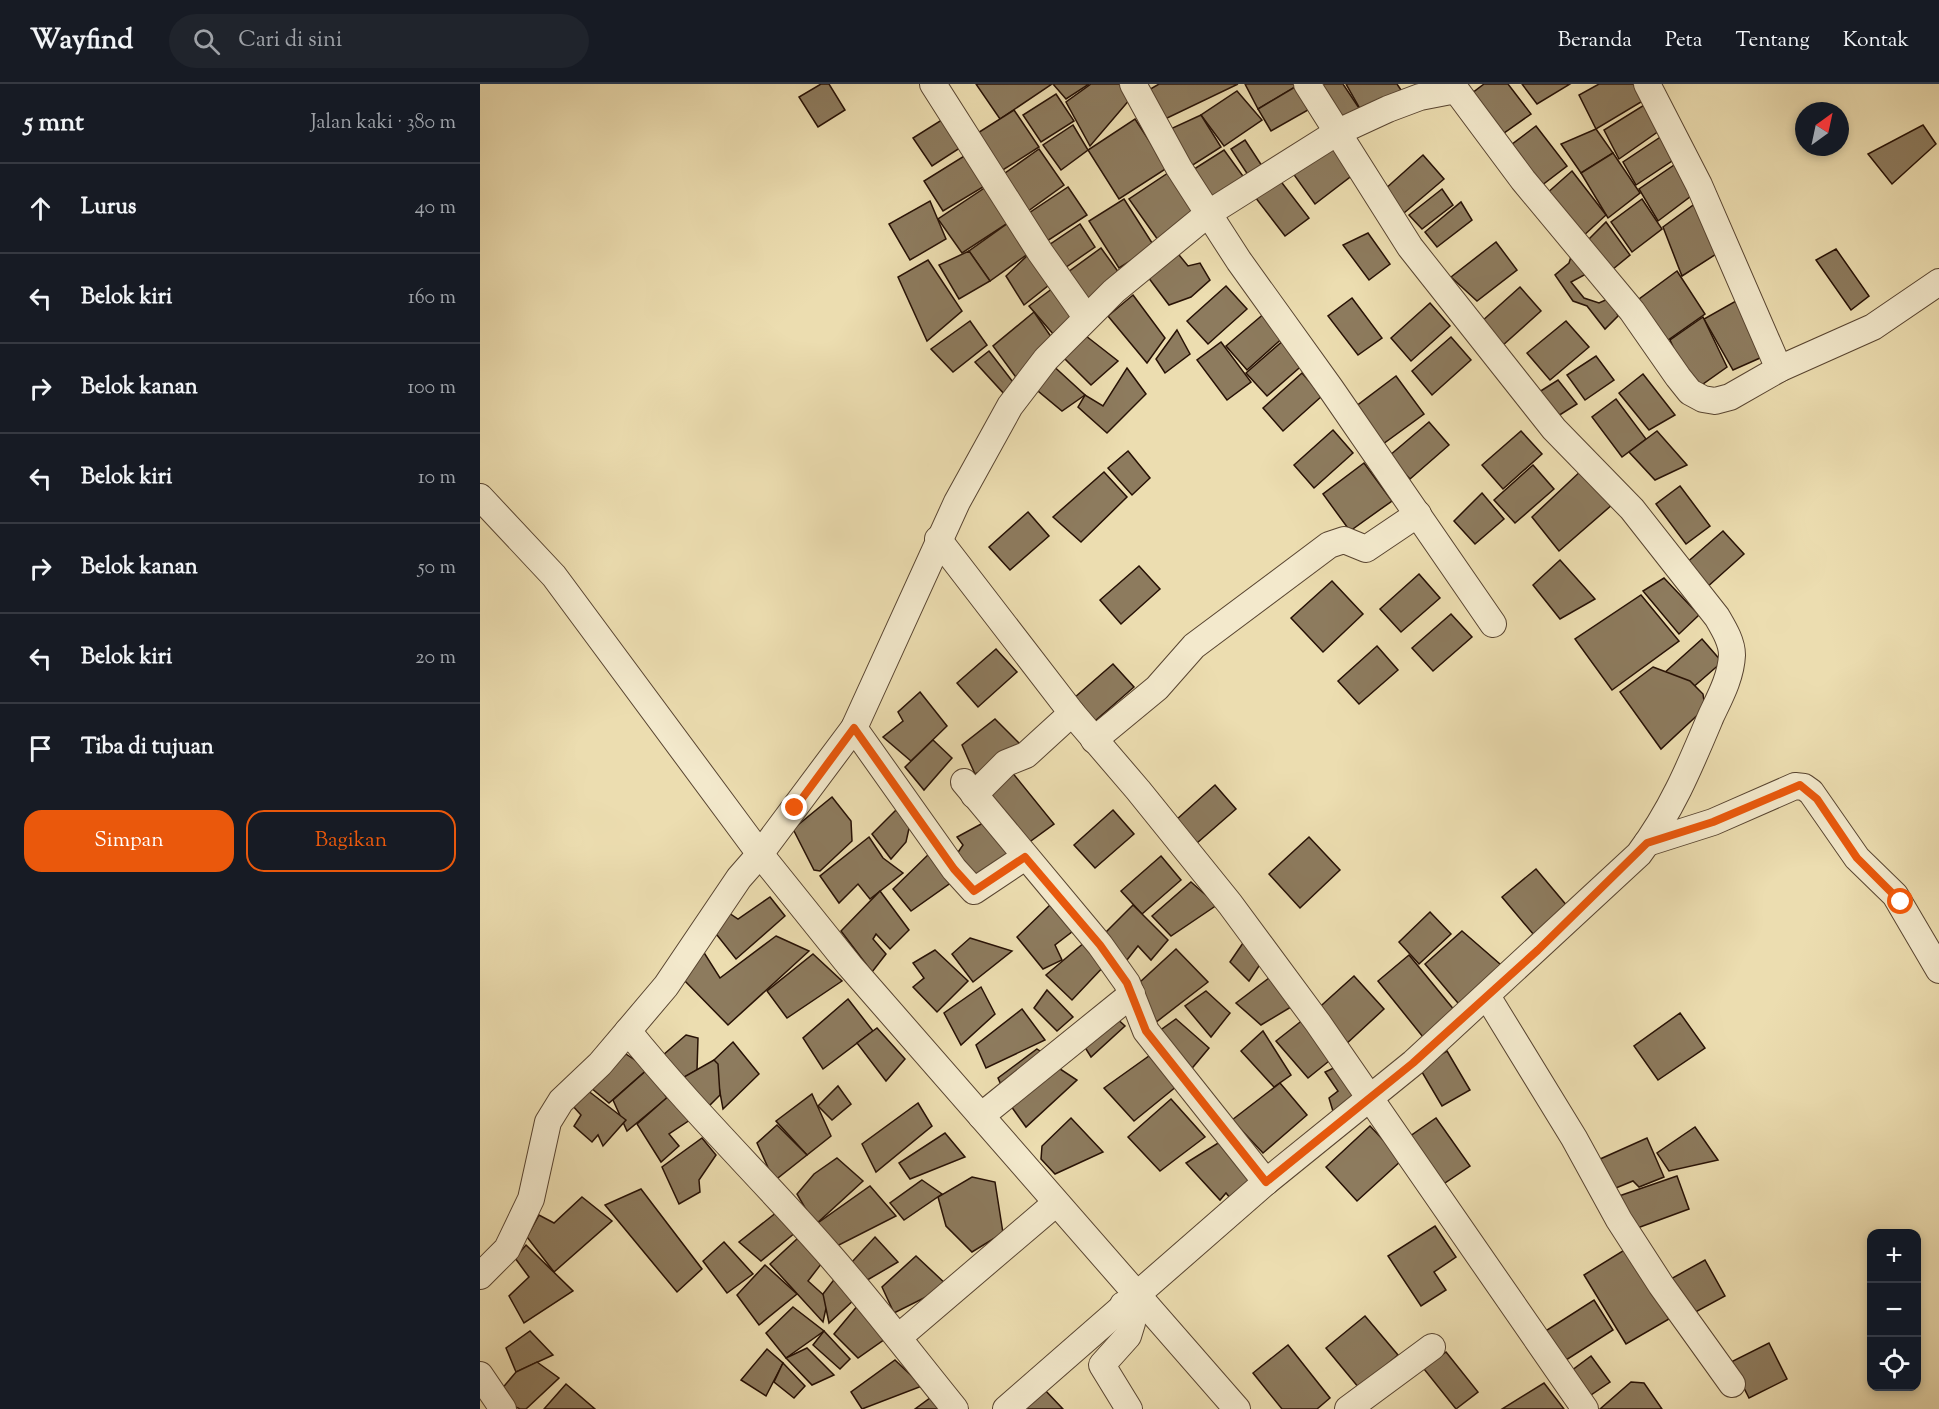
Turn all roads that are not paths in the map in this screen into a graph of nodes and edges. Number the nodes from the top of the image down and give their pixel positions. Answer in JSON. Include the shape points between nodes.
{"nodes":[{"id":1,"x":933,"y":84,"type":"edge"},
{"id":2,"x":1133,"y":84,"type":"edge"},
{"id":3,"x":1307,"y":84,"type":"edge"},
{"id":4,"x":1647,"y":84,"type":"edge"},
{"id":5,"x":1458,"y":86,"type":"edge"},
{"id":6,"x":1336,"y":133,"type":"junction"},
{"id":7,"x":1209,"y":213,"type":"junction"},
{"id":8,"x":1939,"y":282,"type":"edge"},
{"id":9,"x":1086,"y":317,"type":"junction"},
{"id":10,"x":1779,"y":369,"type":"junction"},
{"id":11,"x":480,"y":497,"type":"edge"},
{"id":12,"x":1418,"y":514,"type":"junction"},
{"id":13,"x":938,"y":539,"type":"junction"},
{"id":14,"x":1492,"y":624,"type":"dead end"},
{"id":15,"x":1072,"y":712,"type":"junction"},
{"id":16,"x":854,"y":728,"type":"junction"},
{"id":17,"x":1094,"y":741,"type":"junction"},
{"id":18,"x":1647,"y":843,"type":"junction"},
{"id":19,"x":760,"y":854,"type":"junction"},
{"id":20,"x":1025,"y":857,"type":"junction"},
{"id":21,"x":1939,"y":970,"type":"edge"},
{"id":22,"x":1132,"y":994,"type":"junction"},
{"id":23,"x":1487,"y":996,"type":"junction"},
{"id":24,"x":628,"y":1031,"type":"junction"},
{"id":25,"x":1370,"y":1098,"type":"junction"},
{"id":26,"x":981,"y":1116,"type":"junction"},
{"id":27,"x":1266,"y":1182,"type":"junction"},
{"id":28,"x":1056,"y":1203,"type":"junction"},
{"id":29,"x":480,"y":1276,"type":"edge"},
{"id":30,"x":1129,"y":1300,"type":"junction"},
{"id":31,"x":900,"y":1336,"type":"junction"},
{"id":32,"x":1432,"y":1347,"type":"dead end"},
{"id":33,"x":480,"y":1375,"type":"edge"},
{"id":34,"x":1732,"y":1384,"type":"dead end"},
{"id":35,"x":503,"y":1409,"type":"edge"},
{"id":36,"x":955,"y":1409,"type":"edge"},
{"id":37,"x":1006,"y":1409,"type":"edge"},
{"id":38,"x":1129,"y":1409,"type":"edge"},
{"id":39,"x":1237,"y":1409,"type":"edge"},
{"id":40,"x":1348,"y":1409,"type":"edge"},
{"id":41,"x":1586,"y":1409,"type":"edge"}],
"edges":[{"from":1,"to":9,"type":"street"},
{"from":2,"to":7,"type":"street","via":[[1179,168]]},
{"from":3,"to":6,"type":"street"},
{"from":4,"to":10,"type":"street","via":[[1699,185]]},
{"from":5,"to":6,"type":"street","via":[[1388,109]]},
{"from":5,"to":10,"type":"street","via":[[1523,180],[1632,310],[1690,392],[1715,400],[1730,397]]},
{"from":6,"to":7,"type":"street"},
{"from":6,"to":18,"type":"street","via":[[1410,247],[1476,332],[1554,429],[1632,509],[1717,617],[1728,637],[1732,654],[1728,678],[1683,784],[1664,821]]},
{"from":7,"to":9,"type":"street"},
{"from":7,"to":12,"type":"street"},
{"from":8,"to":10,"type":"street","via":[[1873,327]]},
{"from":9,"to":13,"type":"street","via":[[1046,359],[1010,406]]},
{"from":11,"to":19,"type":"street","via":[[554,576]]},
{"from":12,"to":14,"type":"street"},
{"from":12,"to":17,"type":"street","via":[[1366,549],[1344,540],[1329,545],[1194,646],[1157,688]]},
{"from":13,"to":15,"type":"street"},
{"from":13,"to":16,"type":"street"},
{"from":15,"to":17,"type":"street"},
{"from":15,"to":20,"type":"street","via":[[1026,755],[1006,763],[969,789]]},
{"from":16,"to":19,"type":"street"},
{"from":16,"to":20,"type":"street","via":[[954,869],[974,891]]},
{"from":17,"to":25,"type":"street","via":[[1230,904]]},
{"from":18,"to":21,"type":"street","via":[[1713,822],[1795,786],[1804,787],[1817,799],[1857,858],[1901,902]]},
{"from":18,"to":23,"type":"street"},
{"from":19,"to":24,"type":"street","via":[[739,878],[666,986]]},
{"from":19,"to":26,"type":"street","via":[[850,966]]},
{"from":20,"to":22,"type":"street","via":[[1100,945]]},
{"from":22,"to":26,"type":"street"},
{"from":22,"to":27,"type":"street","via":[[1146,1031]]},
{"from":23,"to":25,"type":"street"},
{"from":23,"to":34,"type":"street","via":[[1619,1220]]},
{"from":24,"to":29,"type":"street","via":[[561,1101],[548,1122],[531,1199],[507,1249]]},
{"from":24,"to":31,"type":"street"},
{"from":25,"to":27,"type":"street"},
{"from":25,"to":41,"type":"street"},
{"from":26,"to":28,"type":"street"},
{"from":27,"to":30,"type":"street"},
{"from":28,"to":30,"type":"street"},
{"from":28,"to":31,"type":"street"},
{"from":30,"to":37,"type":"street"},
{"from":30,"to":38,"type":"street","via":[[1132,1323],[1128,1336],[1102,1365]]},
{"from":30,"to":39,"type":"street"},
{"from":31,"to":36,"type":"street"},
{"from":32,"to":40,"type":"street"},
{"from":33,"to":35,"type":"street"}]}
